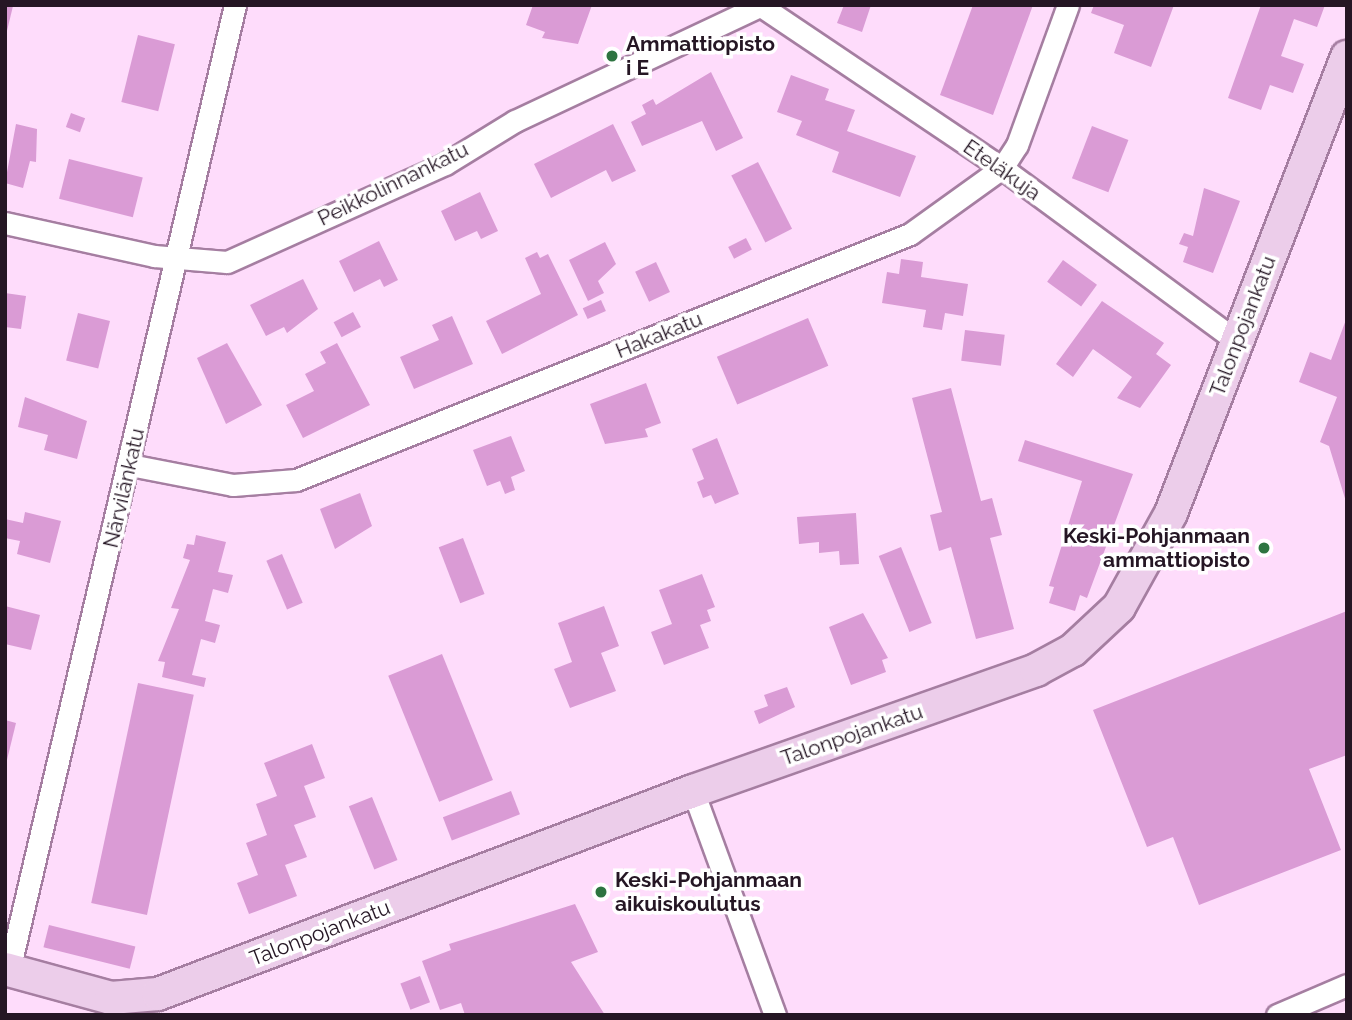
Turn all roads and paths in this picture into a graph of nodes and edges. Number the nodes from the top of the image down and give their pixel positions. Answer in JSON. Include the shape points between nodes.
{"nodes":[{"id":1,"x":235,"y":5,"type":"edge"},
{"id":2,"x":761,"y":5,"type":"edge"},
{"id":3,"x":1068,"y":5,"type":"edge"},
{"id":4,"x":1347,"y":57,"type":"edge"},
{"id":5,"x":1002,"y":168,"type":"junction"},
{"id":6,"x":5,"y":223,"type":"edge"},
{"id":7,"x":174,"y":259,"type":"junction"},
{"id":8,"x":1237,"y":341,"type":"junction"},
{"id":9,"x":130,"y":465,"type":"junction"},
{"id":10,"x":693,"y":791,"type":"junction"},
{"id":11,"x":7,"y":970,"type":"edge"},
{"id":12,"x":1347,"y":985,"type":"edge"},
{"id":13,"x":775,"y":1015,"type":"edge"},
{"id":14,"x":1277,"y":1015,"type":"edge"}],
"edges":[{"from":1,"to":7,"type":"street","name":"Närvilänkatu"},
{"from":2,"to":5,"type":"street","name":"Eteläkuja"},
{"from":2,"to":7,"type":"street","name":"Peikkolinnankatu","via":[[515,121],[445,164],[227,262]]},
{"from":3,"to":5,"type":"street","name":"Hakakatu","via":[[1017,145]]},
{"from":4,"to":8,"type":"street","name":"Talonpojankatu"},
{"from":5,"to":8,"type":"street","name":"Eteläkuja"},
{"from":5,"to":9,"type":"street","name":"Hakakatu","via":[[910,234],[296,480],[233,485]]},
{"from":6,"to":7,"type":"street","name":"Peikkolinnankatu"},
{"from":7,"to":9,"type":"street","name":"Närvilänkatu"},
{"from":8,"to":10,"type":"street","name":"Talonpojankatu","via":[[1144,572],[1097,632],[1036,670]]},
{"from":9,"to":11,"type":"street","name":"Närvilänkatu"},
{"from":10,"to":11,"type":"street","name":"Talonpojankatu","via":[[158,994],[111,998]]},
{"from":10,"to":13,"type":"street"},
{"from":12,"to":14,"type":"street"}]}
